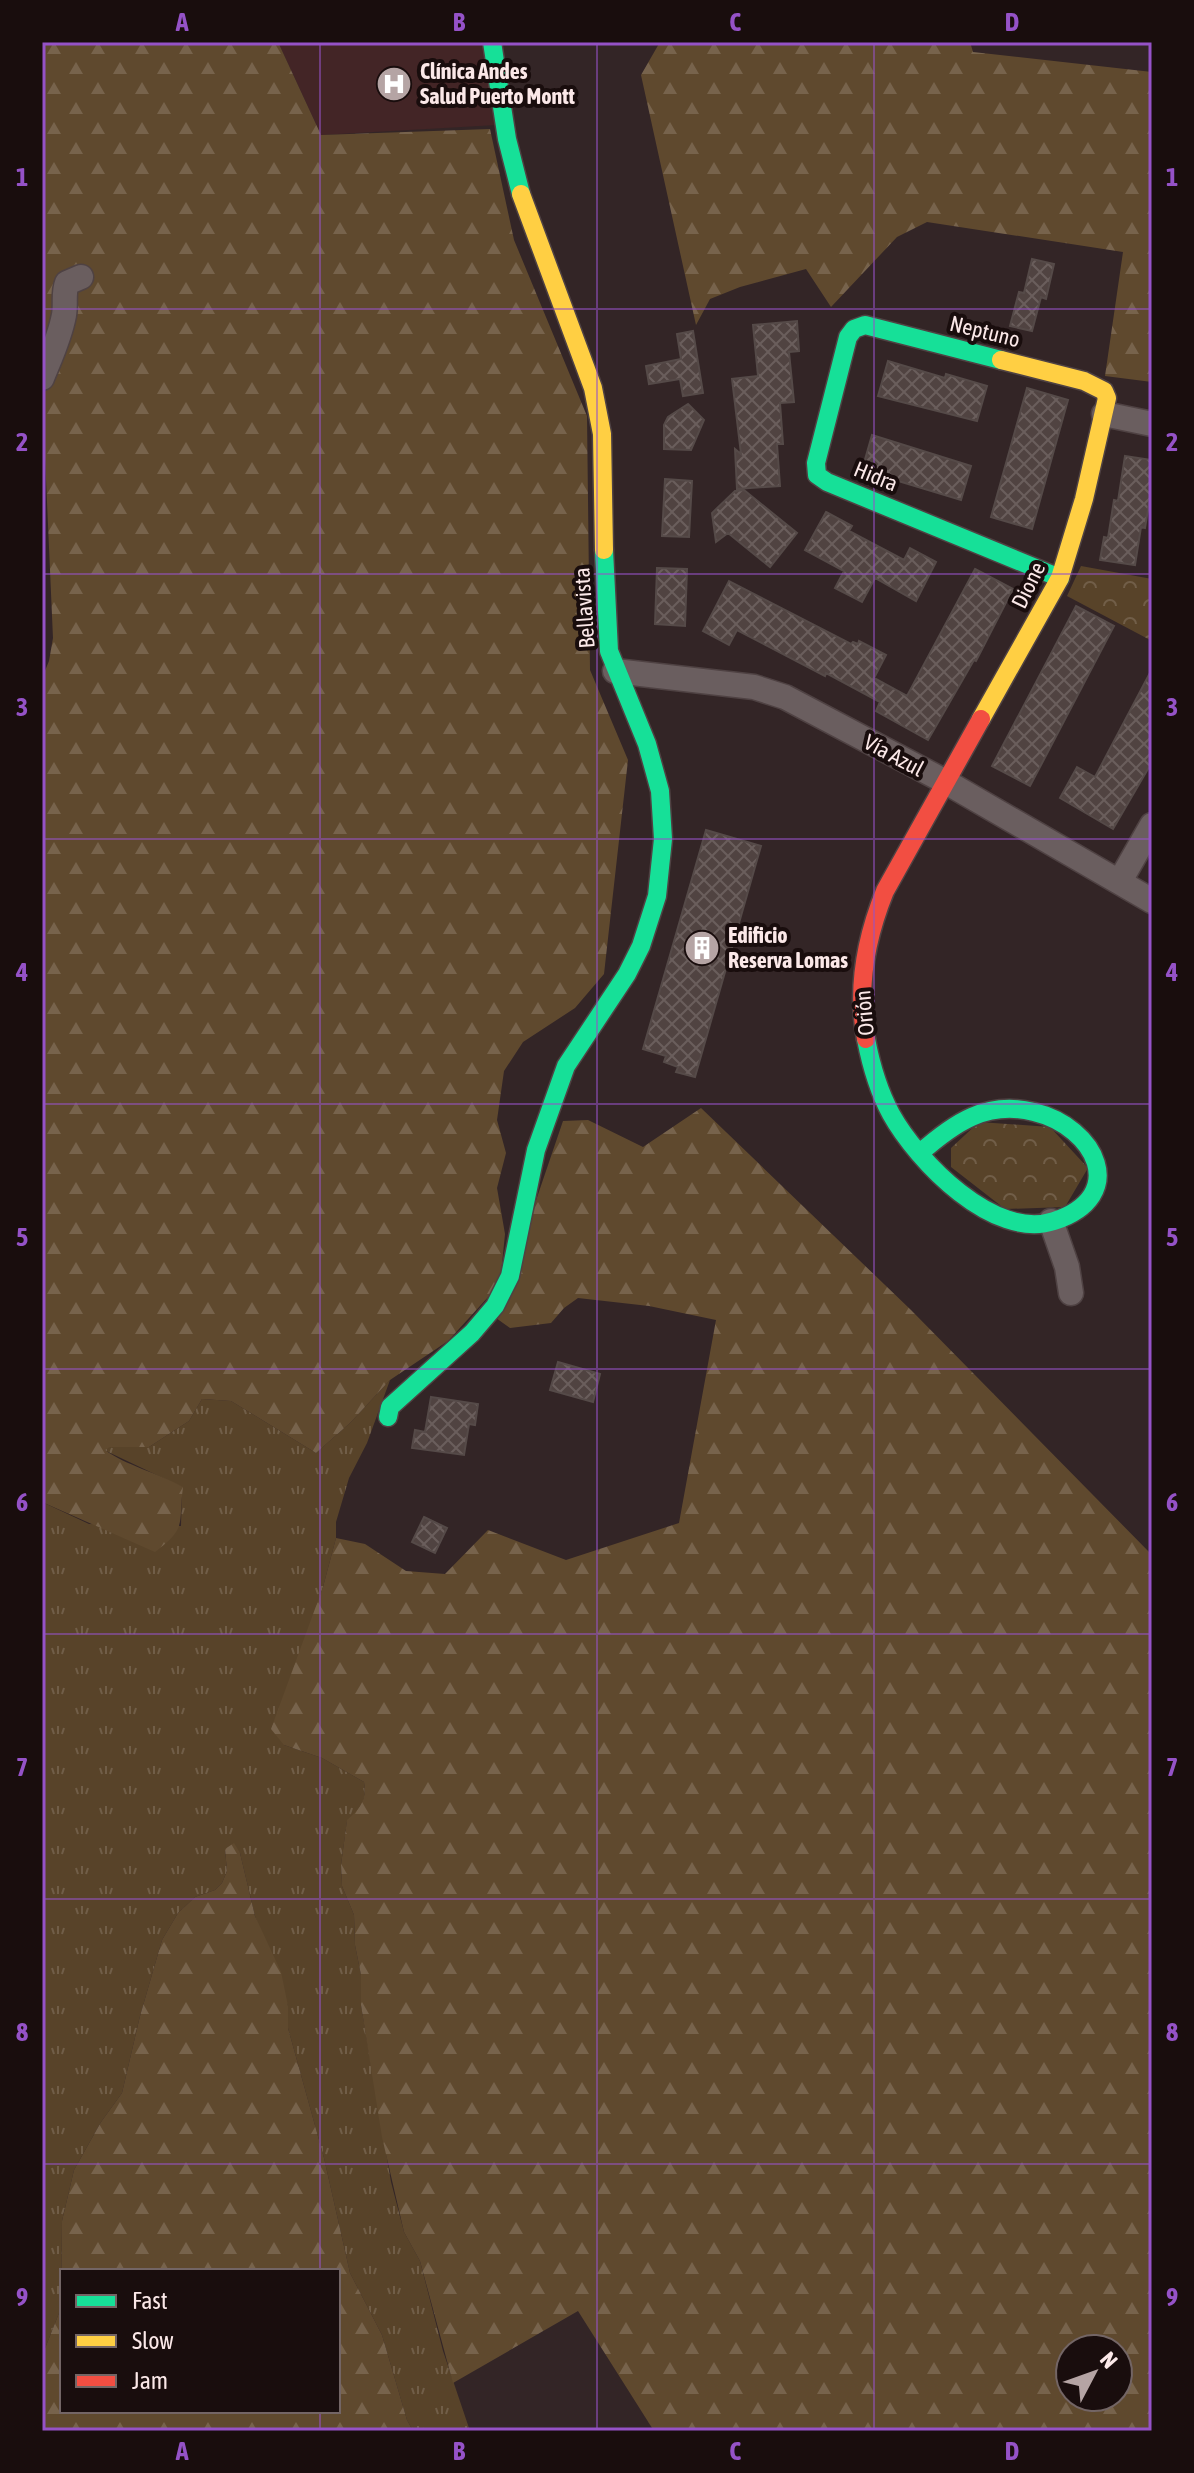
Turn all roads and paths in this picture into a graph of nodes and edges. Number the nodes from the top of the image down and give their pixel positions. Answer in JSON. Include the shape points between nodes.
{"nodes":[{"id":1,"x":492,"y":42,"type":"edge"},
{"id":2,"x":81,"y":277,"type":"dead end"},
{"id":3,"x":854,"y":329,"type":"joint"},
{"id":4,"x":51,"y":338,"type":"edge"},
{"id":5,"x":42,"y":378,"type":"edge"},
{"id":6,"x":1104,"y":402,"type":"junction"},
{"id":7,"x":1152,"y":424,"type":"edge"},
{"id":8,"x":1060,"y":578,"type":"junction"},
{"id":9,"x":615,"y":671,"type":"junction"},
{"id":10,"x":946,"y":782,"type":"junction"},
{"id":11,"x":1152,"y":825,"type":"edge"},
{"id":12,"x":1120,"y":881,"type":"junction"},
{"id":13,"x":1152,"y":901,"type":"edge"},
{"id":14,"x":920,"y":1153,"type":"junction"},
{"id":15,"x":1051,"y":1221,"type":"junction"},
{"id":16,"x":1071,"y":1293,"type":"dead end"},
{"id":17,"x":388,"y":1417,"type":"dead end"}],
"edges":[{"from":1,"to":9,"type":"street","name":"Bellavista","via":[[519,188],[600,418],[605,606]]},
{"from":2,"to":4,"type":"street","via":[[67,283],[64,314]]},
{"from":3,"to":6,"type":"street","name":"Neptuno","via":[[865,325],[1084,381]]},
{"from":3,"to":8,"type":"street","name":"Hidra","via":[[844,351],[817,475]]},
{"from":4,"to":5,"type":"street"},
{"from":6,"to":7,"type":"street"},
{"from":6,"to":8,"type":"street","name":"Dione","via":[[1084,499]]},
{"from":8,"to":10,"type":"street","name":"Dione"},
{"from":9,"to":10,"type":"street","name":"Vía Azul","via":[[768,690]]},
{"from":9,"to":17,"type":"street","name":"Bellavista","via":[[647,744],[660,791],[663,839],[657,896],[627,974],[566,1066],[536,1150],[510,1276],[495,1306],[390,1407]]},
{"from":10,"to":12,"type":"street","name":"Vía Azul"},
{"from":10,"to":14,"type":"street","name":"Orión","via":[[875,912],[861,980],[874,1074],[893,1117]]},
{"from":11,"to":12,"type":"street"},
{"from":12,"to":13,"type":"street","name":"Vía Azul"},
{"from":14,"to":15,"type":"street","name":"Orión","via":[[961,1194],[993,1214],[1016,1221]]},
{"from":14,"to":15,"type":"street","name":"Orión","via":[[958,1121],[985,1111],[1014,1108],[1051,1117],[1087,1144],[1097,1168],[1090,1199],[1074,1213]]},
{"from":15,"to":16,"type":"street"}]}
